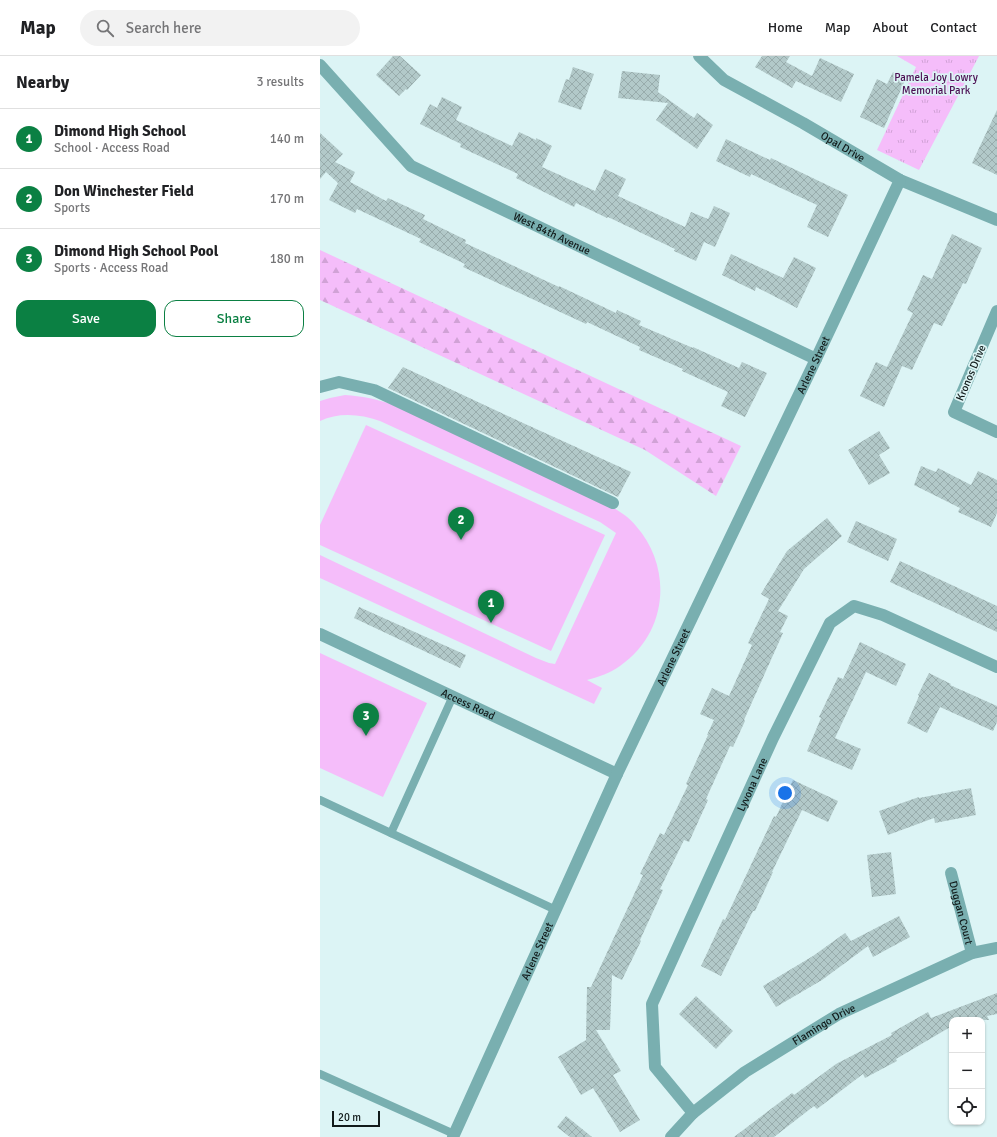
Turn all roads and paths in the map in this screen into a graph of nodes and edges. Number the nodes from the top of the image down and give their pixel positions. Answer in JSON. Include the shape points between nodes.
{"nodes":[{"id":1,"x":700,"y":56,"type":"edge"},
{"id":2,"x":320,"y":66,"type":"edge"},
{"id":3,"x":900,"y":180,"type":"junction"},
{"id":4,"x":997,"y":220,"type":"edge"},
{"id":5,"x":997,"y":311,"type":"edge"},
{"id":6,"x":816,"y":359,"type":"junction"},
{"id":7,"x":320,"y":387,"type":"edge"},
{"id":8,"x":997,"y":432,"type":"edge"},
{"id":9,"x":614,"y":503,"type":"dead end"},
{"id":10,"x":320,"y":634,"type":"edge"},
{"id":11,"x":997,"y":667,"type":"edge"},
{"id":12,"x":453,"y":696,"type":"junction"},
{"id":13,"x":617,"y":774,"type":"junction"},
{"id":14,"x":320,"y":800,"type":"edge"},
{"id":15,"x":391,"y":833,"type":"junction"},
{"id":16,"x":952,"y":873,"type":"dead end"},
{"id":17,"x":556,"y":910,"type":"junction"},
{"id":18,"x":997,"y":948,"type":"edge"},
{"id":19,"x":972,"y":953,"type":"junction"},
{"id":20,"x":320,"y":1074,"type":"edge"},
{"id":21,"x":692,"y":1113,"type":"junction"},
{"id":22,"x":453,"y":1136,"type":"edge"},
{"id":23,"x":672,"y":1137,"type":"edge"}],
"edges":[{"from":1,"to":3,"type":"street","name":"Opal Drive","via":[[724,80]]},
{"from":2,"to":6,"type":"street","name":"West 84th Avenue","via":[[410,166]]},
{"from":3,"to":4,"type":"street","name":"Opal Drive"},
{"from":3,"to":6,"type":"street","name":"Arlene Street"},
{"from":5,"to":8,"type":"street","name":"Kronos Drive","via":[[954,412]]},
{"from":6,"to":13,"type":"street","name":"Arlene Street"},
{"from":7,"to":9,"type":"street","via":[[339,382],[374,390]]},
{"from":10,"to":12,"type":"street","name":"Access Road"},
{"from":11,"to":21,"type":"street","name":"Lyvona Lane","via":[[883,615],[854,606],[830,623],[773,738],[652,1004],[654,1067]]},
{"from":12,"to":13,"type":"street","name":"Access Road"},
{"from":12,"to":15,"type":"lane"},
{"from":13,"to":17,"type":"street","name":"Arlene Street"},
{"from":14,"to":15,"type":"lane"},
{"from":15,"to":17,"type":"lane"},
{"from":16,"to":19,"type":"street","name":"Duggan Court"},
{"from":17,"to":22,"type":"street","name":"Arlene Street"},
{"from":18,"to":19,"type":"street","name":"Flamingo Drive"},
{"from":19,"to":21,"type":"street","name":"Flamingo Drive","via":[[839,1014],[745,1072]]},
{"from":20,"to":22,"type":"lane"},
{"from":21,"to":23,"type":"street","name":"Flamingo Drive"}]}
